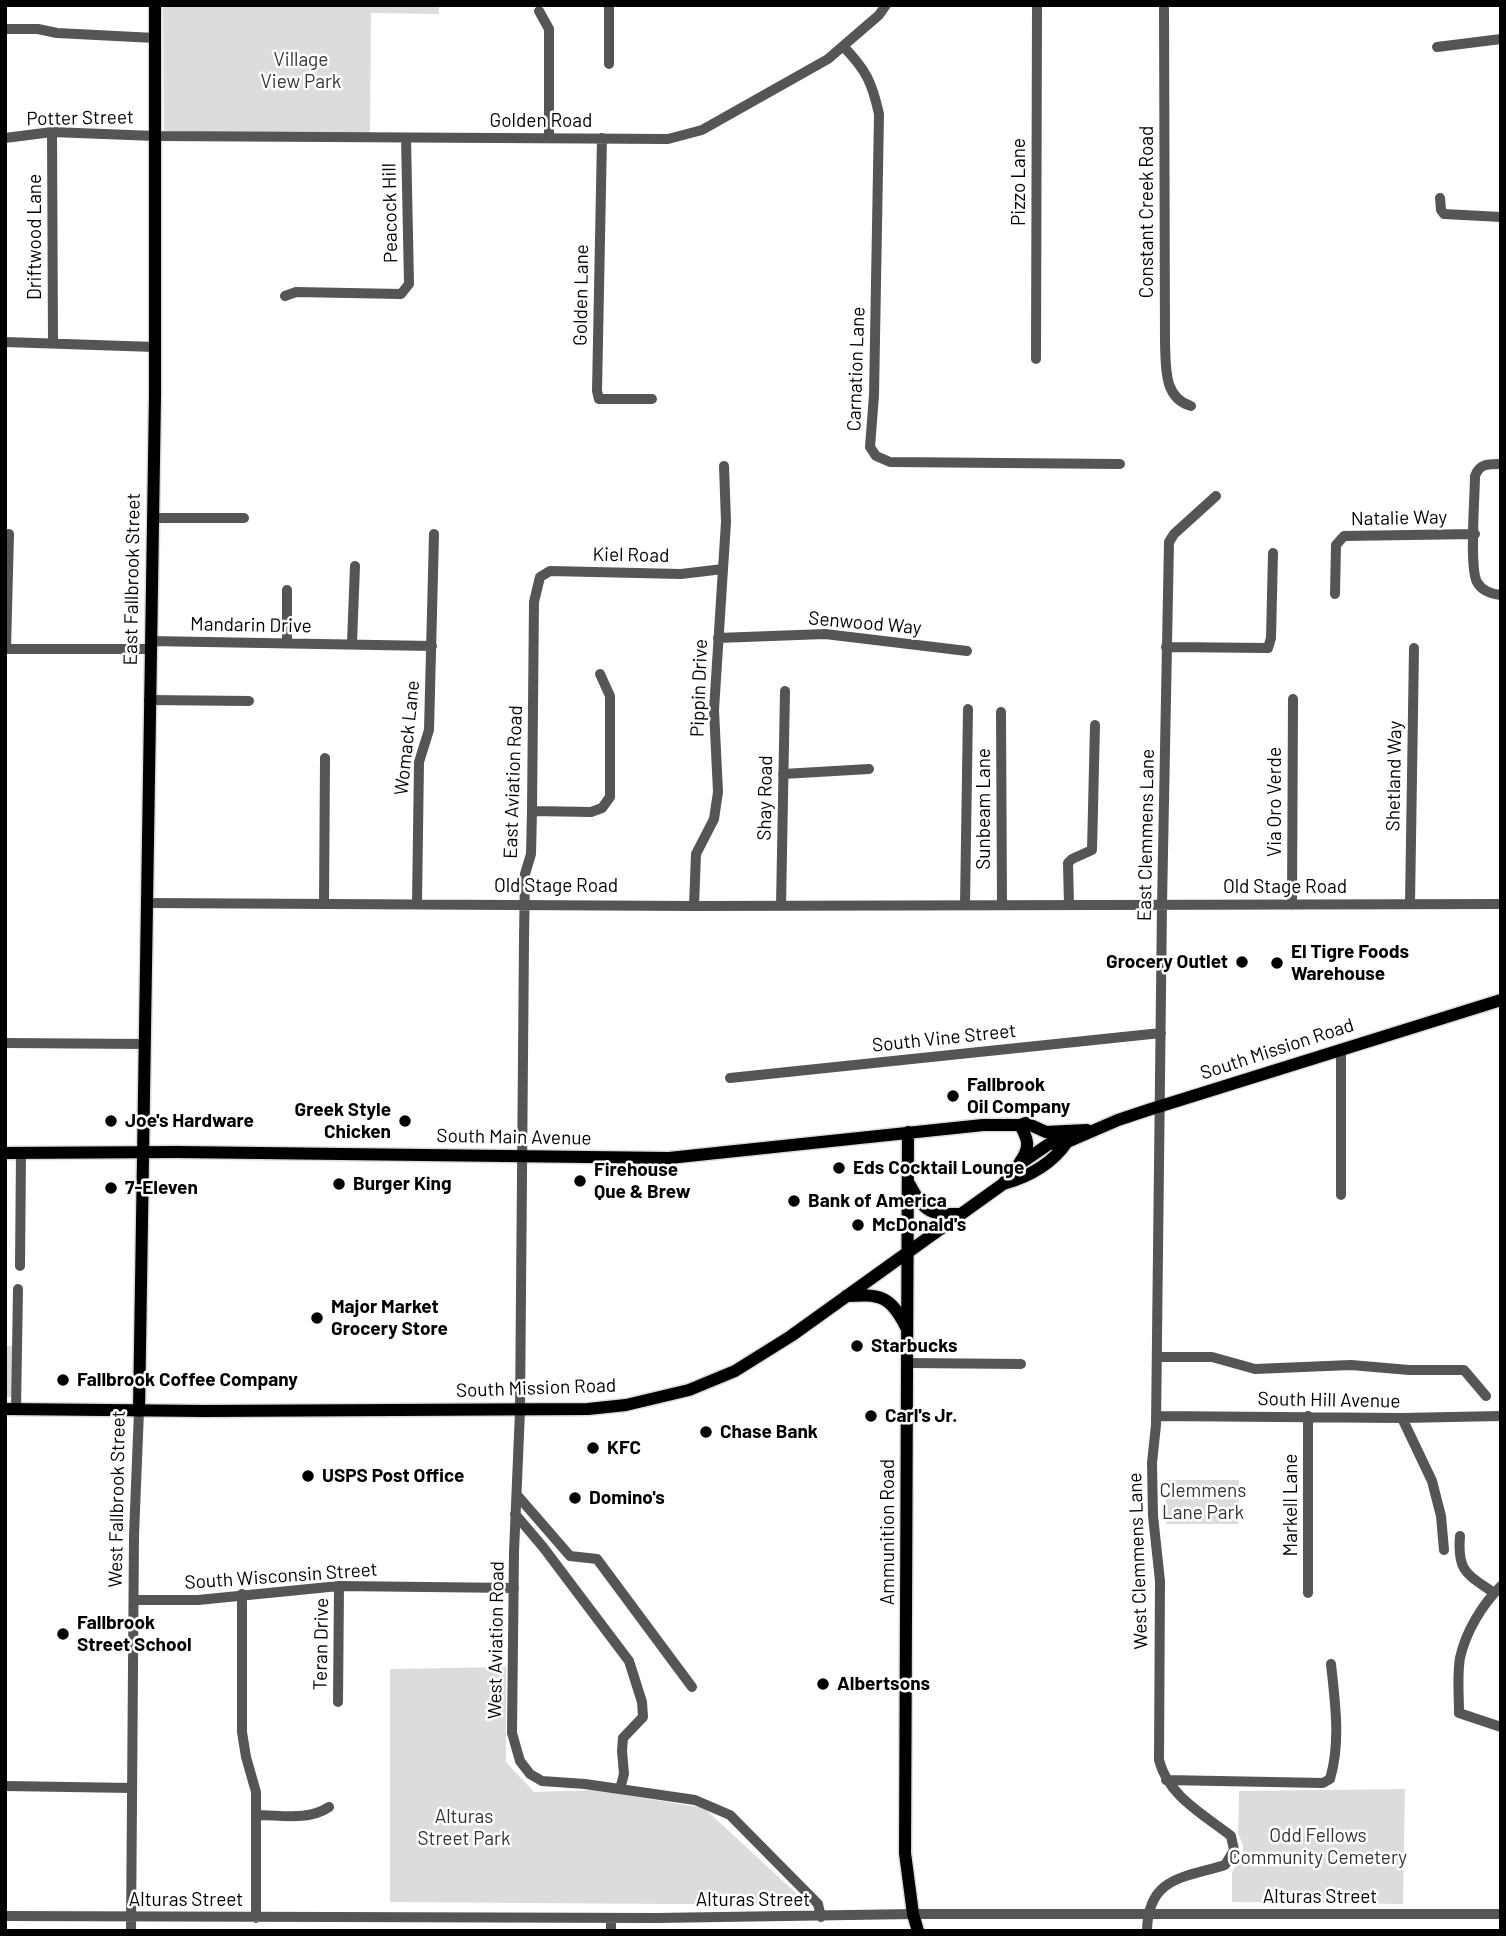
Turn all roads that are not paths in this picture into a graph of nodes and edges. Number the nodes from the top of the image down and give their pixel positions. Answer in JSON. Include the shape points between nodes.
{"nodes":[{"id":1,"x":155,"y":5,"type":"edge"},
{"id":2,"x":609,"y":5,"type":"edge"},
{"id":3,"x":886,"y":5,"type":"edge"},
{"id":4,"x":1037,"y":5,"type":"edge"},
{"id":5,"x":1164,"y":5,"type":"edge"},
{"id":6,"x":539,"y":11,"type":"dead end"},
{"id":7,"x":5,"y":29,"type":"edge"},
{"id":8,"x":155,"y":38,"type":"junction"},
{"id":9,"x":1501,"y":39,"type":"edge"},
{"id":10,"x":843,"y":46,"type":"junction"},
{"id":11,"x":1437,"y":47,"type":"dead end"},
{"id":12,"x":609,"y":64,"type":"dead end"},
{"id":13,"x":52,"y":132,"type":"junction"},
{"id":14,"x":155,"y":136,"type":"junction"},
{"id":15,"x":5,"y":138,"type":"edge"},
{"id":16,"x":406,"y":138,"type":"junction"},
{"id":17,"x":549,"y":138,"type":"junction"},
{"id":18,"x":602,"y":138,"type":"junction"},
{"id":19,"x":1440,"y":198,"type":"dead end"},
{"id":20,"x":1501,"y":218,"type":"edge"},
{"id":21,"x":285,"y":296,"type":"dead end"},
{"id":22,"x":5,"y":342,"type":"edge"},
{"id":23,"x":53,"y":342,"type":"junction"},
{"id":24,"x":155,"y":347,"type":"junction"},
{"id":25,"x":1036,"y":359,"type":"dead end"},
{"id":26,"x":652,"y":399,"type":"dead end"},
{"id":27,"x":1191,"y":405,"type":"dead end"},
{"id":28,"x":1120,"y":464,"type":"dead end"},
{"id":29,"x":1501,"y":464,"type":"edge"},
{"id":30,"x":724,"y":466,"type":"dead end"},
{"id":31,"x":1216,"y":496,"type":"dead end"},
{"id":32,"x":153,"y":518,"type":"junction"},
{"id":33,"x":244,"y":518,"type":"dead end"},
{"id":34,"x":9,"y":534,"type":"dead end"},
{"id":35,"x":434,"y":534,"type":"dead end"},
{"id":36,"x":1475,"y":534,"type":"junction"},
{"id":37,"x":1273,"y":553,"type":"dead end"},
{"id":38,"x":355,"y":566,"type":"dead end"},
{"id":39,"x":723,"y":569,"type":"junction"},
{"id":40,"x":540,"y":576,"type":"joint"},
{"id":41,"x":287,"y":590,"type":"dead end"},
{"id":42,"x":1335,"y":594,"type":"dead end"},
{"id":43,"x":1501,"y":595,"type":"edge"},
{"id":44,"x":718,"y":638,"type":"junction"},
{"id":45,"x":287,"y":643,"type":"junction"},
{"id":46,"x":352,"y":643,"type":"junction"},
{"id":47,"x":150,"y":645,"type":"junction"},
{"id":48,"x":432,"y":646,"type":"junction"},
{"id":49,"x":1166,"y":648,"type":"junction"},
{"id":50,"x":1414,"y":648,"type":"dead end"},
{"id":51,"x":6,"y":649,"type":"edge"},
{"id":52,"x":967,"y":650,"type":"dead end"},
{"id":53,"x":600,"y":674,"type":"dead end"},
{"id":54,"x":785,"y":691,"type":"dead end"},
{"id":55,"x":1293,"y":699,"type":"dead end"},
{"id":56,"x":149,"y":700,"type":"junction"},
{"id":57,"x":249,"y":701,"type":"dead end"},
{"id":58,"x":968,"y":709,"type":"dead end"},
{"id":59,"x":1001,"y":712,"type":"dead end"},
{"id":60,"x":1095,"y":725,"type":"dead end"},
{"id":61,"x":325,"y":758,"type":"dead end"},
{"id":62,"x":869,"y":769,"type":"dead end"},
{"id":63,"x":783,"y":774,"type":"junction"},
{"id":64,"x":532,"y":811,"type":"junction"},
{"id":65,"x":147,"y":903,"type":"junction"},
{"id":66,"x":417,"y":903,"type":"junction"},
{"id":67,"x":525,"y":903,"type":"junction"},
{"id":68,"x":324,"y":904,"type":"junction"},
{"id":69,"x":1410,"y":904,"type":"junction"},
{"id":70,"x":1501,"y":904,"type":"edge"},
{"id":71,"x":965,"y":905,"type":"junction"},
{"id":72,"x":1002,"y":905,"type":"junction"},
{"id":73,"x":1069,"y":905,"type":"junction"},
{"id":74,"x":1162,"y":905,"type":"junction"},
{"id":75,"x":1292,"y":905,"type":"junction"},
{"id":76,"x":694,"y":906,"type":"junction"},
{"id":77,"x":781,"y":906,"type":"junction"},
{"id":78,"x":1501,"y":1000,"type":"edge"},
{"id":79,"x":1161,"y":1032,"type":"junction"},
{"id":80,"x":5,"y":1043,"type":"edge"},
{"id":81,"x":145,"y":1044,"type":"junction"},
{"id":82,"x":1341,"y":1048,"type":"junction"},
{"id":83,"x":730,"y":1078,"type":"dead end"},
{"id":84,"x":1161,"y":1106,"type":"junction"},
{"id":85,"x":1020,"y":1125,"type":"junction"},
{"id":86,"x":1094,"y":1129,"type":"junction"},
{"id":87,"x":908,"y":1132,"type":"junction"},
{"id":88,"x":1067,"y":1142,"type":"junction"},
{"id":89,"x":5,"y":1153,"type":"edge"},
{"id":90,"x":21,"y":1153,"type":"junction"},
{"id":91,"x":144,"y":1153,"type":"junction"},
{"id":92,"x":522,"y":1157,"type":"junction"},
{"id":93,"x":1018,"y":1165,"type":"junction"},
{"id":94,"x":909,"y":1182,"type":"junction"},
{"id":95,"x":1003,"y":1184,"type":"junction"},
{"id":96,"x":1341,"y":1195,"type":"dead end"},
{"id":97,"x":962,"y":1214,"type":"junction"},
{"id":98,"x":909,"y":1251,"type":"junction"},
{"id":99,"x":20,"y":1266,"type":"dead end"},
{"id":100,"x":18,"y":1289,"type":"dead end"},
{"id":101,"x":846,"y":1296,"type":"junction"},
{"id":102,"x":908,"y":1331,"type":"junction"},
{"id":103,"x":1157,"y":1357,"type":"junction"},
{"id":104,"x":908,"y":1363,"type":"junction"},
{"id":105,"x":1021,"y":1364,"type":"dead end"},
{"id":106,"x":1486,"y":1396,"type":"dead end"},
{"id":107,"x":11,"y":1410,"type":"edge"},
{"id":108,"x":139,"y":1411,"type":"junction"},
{"id":109,"x":520,"y":1411,"type":"junction"},
{"id":110,"x":1156,"y":1416,"type":"junction"},
{"id":111,"x":1308,"y":1416,"type":"junction"},
{"id":112,"x":1501,"y":1416,"type":"edge"},
{"id":113,"x":1402,"y":1418,"type":"junction"},
{"id":114,"x":517,"y":1495,"type":"junction"},
{"id":115,"x":516,"y":1514,"type":"junction"},
{"id":116,"x":1460,"y":1536,"type":"dead end"},
{"id":117,"x":1444,"y":1550,"type":"dead end"},
{"id":118,"x":339,"y":1586,"type":"junction"},
{"id":119,"x":514,"y":1588,"type":"junction"},
{"id":120,"x":1497,"y":1590,"type":"edge"},
{"id":121,"x":1308,"y":1593,"type":"dead end"},
{"id":122,"x":242,"y":1594,"type":"junction"},
{"id":123,"x":134,"y":1600,"type":"junction"},
{"id":124,"x":1331,"y":1664,"type":"dead end"},
{"id":125,"x":692,"y":1687,"type":"dead end"},
{"id":126,"x":338,"y":1702,"type":"dead end"},
{"id":127,"x":1501,"y":1727,"type":"edge"},
{"id":128,"x":1166,"y":1780,"type":"junction"},
{"id":129,"x":5,"y":1786,"type":"edge"},
{"id":130,"x":132,"y":1788,"type":"junction"},
{"id":131,"x":620,"y":1789,"type":"junction"},
{"id":132,"x":328,"y":1807,"type":"dead end"},
{"id":133,"x":257,"y":1815,"type":"junction"},
{"id":134,"x":913,"y":1914,"type":"junction"},
{"id":135,"x":1147,"y":1914,"type":"junction"},
{"id":136,"x":1501,"y":1914,"type":"edge"},
{"id":137,"x":5,"y":1916,"type":"edge"},
{"id":138,"x":131,"y":1917,"type":"junction"},
{"id":139,"x":256,"y":1917,"type":"junction"},
{"id":140,"x":821,"y":1917,"type":"junction"},
{"id":141,"x":611,"y":1918,"type":"junction"},
{"id":142,"x":131,"y":1931,"type":"edge"},
{"id":143,"x":611,"y":1931,"type":"edge"},
{"id":144,"x":918,"y":1931,"type":"edge"},
{"id":145,"x":1147,"y":1931,"type":"edge"}],
"edges":[{"from":1,"to":8,"type":"main road","name":"East Fallbrook Street"},
{"from":2,"to":12,"type":"street"},
{"from":3,"to":10,"type":"street","name":"Golden Road"},
{"from":4,"to":25,"type":"street","name":"Pizzo Lane"},
{"from":5,"to":27,"type":"street","name":"Constant Creek Road","via":[[1164,342],[1169,388],[1177,399]]},
{"from":6,"to":17,"type":"street","via":[[549,29]]},
{"from":7,"to":8,"type":"street"},
{"from":8,"to":14,"type":"main road","name":"East Fallbrook Street"},
{"from":9,"to":11,"type":"street"},
{"from":10,"to":18,"type":"street","name":"Golden Road","via":[[702,130],[668,139]]},
{"from":10,"to":28,"type":"street","name":"Carnation Lane","via":[[873,87],[879,114],[870,447],[876,456],[891,462]]},
{"from":13,"to":14,"type":"street","name":"Potter Street"},
{"from":13,"to":15,"type":"street","name":"Potter Street"},
{"from":13,"to":23,"type":"street","name":"Driftwood Lane"},
{"from":14,"to":16,"type":"street","name":"Golden Road"},
{"from":14,"to":24,"type":"main road","name":"East Fallbrook Street"},
{"from":16,"to":17,"type":"street","name":"Golden Road"},
{"from":16,"to":21,"type":"street","name":"Peacock Hill","via":[[407,288],[401,294],[296,292]]},
{"from":17,"to":18,"type":"street","name":"Golden Road"},
{"from":18,"to":26,"type":"street","name":"Golden Lane","via":[[597,391],[599,399]]},
{"from":19,"to":20,"type":"street","via":[[1442,213]]},
{"from":22,"to":23,"type":"street"},
{"from":23,"to":24,"type":"street"},
{"from":24,"to":32,"type":"main road","name":"East Fallbrook Street"},
{"from":29,"to":36,"type":"street","via":[[1486,464],[1476,474]]},
{"from":30,"to":39,"type":"street","name":"Pippin Drive"},
{"from":31,"to":49,"type":"street","via":[[1169,542]]},
{"from":32,"to":33,"type":"street"},
{"from":32,"to":47,"type":"main road","name":"East Fallbrook Street"},
{"from":34,"to":51,"type":"street"},
{"from":35,"to":48,"type":"street","name":"Womack Lane"},
{"from":36,"to":42,"type":"street","name":"Natalie Way","via":[[1341,537],[1336,545]]},
{"from":36,"to":43,"type":"street","via":[[1474,573],[1479,585],[1488,593]]},
{"from":37,"to":49,"type":"street","via":[[1268,648]]},
{"from":38,"to":46,"type":"street"},
{"from":39,"to":40,"type":"street","name":"Kiel Road","via":[[681,574],[550,571]]},
{"from":39,"to":44,"type":"street","name":"Pippin Drive"},
{"from":40,"to":64,"type":"street","name":"East Aviation Road","via":[[534,602]]},
{"from":41,"to":45,"type":"street"},
{"from":44,"to":52,"type":"street","name":"Senwood Way","via":[[825,634]]},
{"from":44,"to":76,"type":"street","name":"Pippin Drive","via":[[714,710],[718,792],[714,819],[696,854]]},
{"from":45,"to":46,"type":"street","name":"Mandarin Drive"},
{"from":45,"to":47,"type":"street","name":"Mandarin Drive"},
{"from":46,"to":48,"type":"street","name":"Mandarin Drive"},
{"from":47,"to":51,"type":"street","name":"Mandarin Drive"},
{"from":47,"to":56,"type":"main road","name":"East Fallbrook Street"},
{"from":48,"to":66,"type":"street","name":"Womack Lane","via":[[429,730],[419,762]]},
{"from":49,"to":74,"type":"street","name":"East Clemmens Lane"},
{"from":50,"to":69,"type":"street","name":"Shetland Way"},
{"from":53,"to":64,"type":"street","via":[[610,696],[610,797],[602,808],[591,812]]},
{"from":54,"to":63,"type":"street","name":"Shay Road"},
{"from":55,"to":75,"type":"street","name":"Via Oro Verde"},
{"from":56,"to":57,"type":"street"},
{"from":56,"to":65,"type":"main road","name":"East Fallbrook Street"},
{"from":58,"to":71,"type":"street"},
{"from":59,"to":72,"type":"street","name":"Sunbeam Lane"},
{"from":60,"to":73,"type":"street","via":[[1092,850],[1068,863]]},
{"from":61,"to":68,"type":"street"},
{"from":62,"to":63,"type":"street"},
{"from":63,"to":77,"type":"street","name":"Shay Road"},
{"from":64,"to":67,"type":"street","name":"East Aviation Road"},
{"from":65,"to":68,"type":"street","name":"Old Stage Road"},
{"from":65,"to":81,"type":"main road","name":"East Fallbrook Street"},
{"from":66,"to":67,"type":"street","name":"Old Stage Road"},
{"from":66,"to":68,"type":"street","name":"Old Stage Road"},
{"from":67,"to":76,"type":"street","name":"Old Stage Road"},
{"from":67,"to":92,"type":"street","name":"East Aviation Road"},
{"from":69,"to":70,"type":"street","name":"Old Stage Road"},
{"from":69,"to":75,"type":"street","name":"Old Stage Road"},
{"from":71,"to":72,"type":"street","name":"Old Stage Road"},
{"from":71,"to":77,"type":"street","name":"Old Stage Road"},
{"from":72,"to":73,"type":"street","name":"Old Stage Road"},
{"from":73,"to":74,"type":"street","name":"Old Stage Road"},
{"from":74,"to":75,"type":"street","name":"Old Stage Road"},
{"from":74,"to":79,"type":"street","name":"East Clemmens Lane"},
{"from":76,"to":77,"type":"street","name":"Old Stage Road"},
{"from":78,"to":82,"type":"main road","name":"South Mission Road"},
{"from":79,"to":83,"type":"street","name":"South Vine Street"},
{"from":79,"to":84,"type":"street","name":"East Clemmens Lane"},
{"from":80,"to":81,"type":"street"},
{"from":81,"to":91,"type":"main road","name":"East Fallbrook Street"},
{"from":82,"to":84,"type":"main road","name":"South Mission Road"},
{"from":82,"to":96,"type":"street"},
{"from":84,"to":86,"type":"main road","name":"South Mission Road"},
{"from":84,"to":103,"type":"street","name":"West Clemmens Lane"},
{"from":85,"to":86,"type":"main road","name":"South Main Avenue","via":[[1026,1122],[1046,1132]]},
{"from":85,"to":87,"type":"main road","name":"South Main Avenue"},
{"from":85,"to":93,"type":"main road","via":[[1028,1146]]},
{"from":86,"to":88,"type":"main road","name":"South Mission Road"},
{"from":87,"to":92,"type":"main road","name":"South Main Avenue","via":[[669,1158]]},
{"from":87,"to":94,"type":"main road","name":"Ammunition Road"},
{"from":88,"to":93,"type":"main road","name":"South Mission Road","via":[[1049,1144]]},
{"from":88,"to":95,"type":"main road","name":"South Mission Road","via":[[1058,1156],[1024,1178]]},
{"from":89,"to":90,"type":"main road","name":"South Main Avenue"},
{"from":90,"to":91,"type":"main road","name":"South Main Avenue"},
{"from":90,"to":99,"type":"street"},
{"from":91,"to":92,"type":"main road","name":"South Main Avenue"},
{"from":91,"to":108,"type":"main road","name":"West Fallbrook Street"},
{"from":92,"to":109,"type":"street","name":"West Aviation Road"},
{"from":93,"to":95,"type":"main road","name":"South Mission Road"},
{"from":94,"to":97,"type":"main road","via":[[929,1212]]},
{"from":94,"to":98,"type":"main road","name":"Ammunition Road"},
{"from":95,"to":97,"type":"main road","name":"South Mission Road"},
{"from":97,"to":98,"type":"main road","name":"South Mission Road"},
{"from":98,"to":101,"type":"main road","name":"South Mission Road"},
{"from":98,"to":102,"type":"main road","name":"Ammunition Road"},
{"from":100,"to":107,"type":"street"},
{"from":101,"to":102,"type":"main road","via":[[886,1299]]},
{"from":101,"to":109,"type":"main road","name":"South Mission Road","via":[[761,1356],[689,1391],[601,1408]]},
{"from":102,"to":104,"type":"main road","name":"Ammunition Road"},
{"from":103,"to":106,"type":"street","via":[[1212,1357],[1255,1369],[1351,1365],[1464,1370]]},
{"from":103,"to":110,"type":"street","name":"West Clemmens Lane"},
{"from":104,"to":105,"type":"street"},
{"from":104,"to":134,"type":"main road","name":"Ammunition Road","via":[[905,1853]]},
{"from":107,"to":108,"type":"main road","name":"South Mission Road"},
{"from":108,"to":109,"type":"main road","name":"South Mission Road"},
{"from":108,"to":123,"type":"street","name":"West Fallbrook Street"},
{"from":109,"to":114,"type":"street","name":"West Aviation Road"},
{"from":110,"to":111,"type":"street","name":"South Hill Avenue"},
{"from":110,"to":128,"type":"street","name":"West Clemmens Lane","via":[[1152,1463],[1160,1581],[1158,1760]]},
{"from":111,"to":113,"type":"street","name":"South Hill Avenue"},
{"from":111,"to":121,"type":"street","name":"Markell Lane"},
{"from":112,"to":113,"type":"street","name":"South Hill Avenue"},
{"from":113,"to":117,"type":"street","via":[[1432,1481]]},
{"from":114,"to":115,"type":"street","name":"West Aviation Road"},
{"from":114,"to":125,"type":"street","via":[[570,1556],[597,1559]]},
{"from":115,"to":119,"type":"street","name":"West Aviation Road"},
{"from":115,"to":131,"type":"street","via":[[629,1661],[643,1717],[623,1738]]},
{"from":116,"to":120,"type":"street","via":[[1458,1558],[1468,1575]]},
{"from":118,"to":119,"type":"street","name":"South Wisconsin Street"},
{"from":118,"to":122,"type":"street","name":"South Wisconsin Street"},
{"from":118,"to":126,"type":"street","name":"Teran Drive"},
{"from":119,"to":131,"type":"street","name":"West Aviation Road","via":[[512,1733],[520,1761],[542,1781]]},
{"from":120,"to":127,"type":"street","via":[[1467,1636],[1460,1659],[1459,1713]]},
{"from":122,"to":123,"type":"street","name":"South Wisconsin Street","via":[[198,1600]]},
{"from":122,"to":133,"type":"street","via":[[242,1732]]},
{"from":123,"to":130,"type":"street","name":"West Fallbrook Street"},
{"from":124,"to":128,"type":"street","via":[[1336,1713],[1335,1764],[1330,1779],[1323,1783]]},
{"from":128,"to":135,"type":"street","via":[[1180,1797],[1231,1836],[1234,1850],[1225,1865],[1158,1890]]},
{"from":129,"to":130,"type":"street"},
{"from":130,"to":138,"type":"street","name":"West Fallbrook Street"},
{"from":131,"to":140,"type":"street","name":"West Aviation Road","via":[[695,1801],[730,1815],[818,1904]]},
{"from":132,"to":133,"type":"street","via":[[310,1816]]},
{"from":133,"to":139,"type":"street"},
{"from":134,"to":135,"type":"street","name":"Alturas Street"},
{"from":134,"to":140,"type":"street","name":"Alturas Street"},
{"from":134,"to":144,"type":"main road","name":"Ammunition Road"},
{"from":135,"to":136,"type":"street","name":"Alturas Street"},
{"from":135,"to":145,"type":"street"},
{"from":137,"to":138,"type":"street","name":"Alturas Street"},
{"from":138,"to":139,"type":"street","name":"Alturas Street"},
{"from":138,"to":142,"type":"street","name":"West Fallbrook Street"},
{"from":139,"to":141,"type":"street","name":"Alturas Street"},
{"from":140,"to":141,"type":"street","name":"Alturas Street"},
{"from":141,"to":143,"type":"street"}]}
